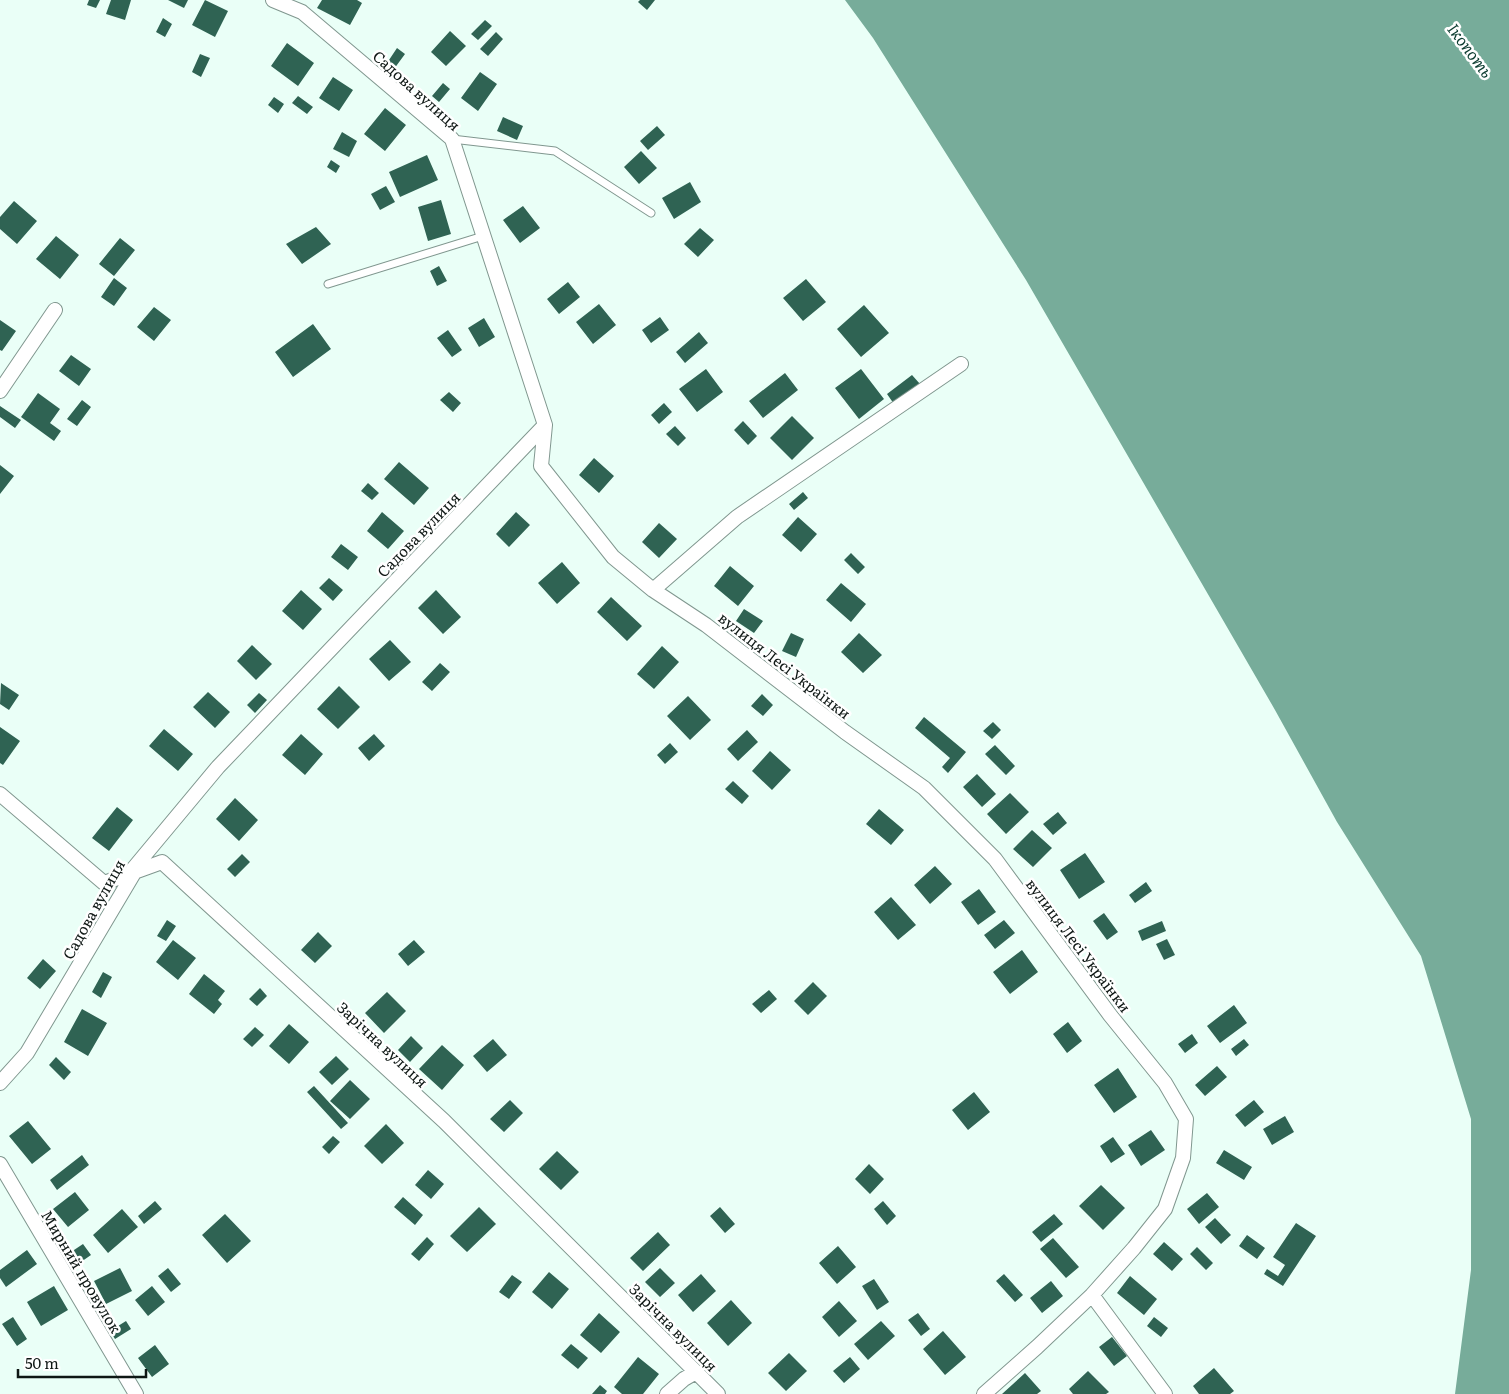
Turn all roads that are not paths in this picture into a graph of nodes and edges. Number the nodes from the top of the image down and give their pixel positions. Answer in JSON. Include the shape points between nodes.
{"nodes":[{"id":1,"x":273,"y":0,"type":"edge"},
{"id":2,"x":452,"y":139,"type":"junction"},
{"id":3,"x":651,"y":213,"type":"dead end"},
{"id":4,"x":483,"y":236,"type":"junction"},
{"id":5,"x":328,"y":284,"type":"dead end"},
{"id":6,"x":55,"y":310,"type":"dead end"},
{"id":7,"x":961,"y":364,"type":"dead end"},
{"id":8,"x":0,"y":390,"type":"edge"},
{"id":9,"x":544,"y":426,"type":"junction"},
{"id":10,"x":653,"y":590,"type":"junction"},
{"id":11,"x":0,"y":794,"type":"edge"},
{"id":12,"x":134,"y":873,"type":"junction"},
{"id":13,"x":0,"y":1083,"type":"edge"},
{"id":14,"x":0,"y":1164,"type":"edge"},
{"id":15,"x":1092,"y":1295,"type":"junction"},
{"id":16,"x":696,"y":1372,"type":"junction"},
{"id":17,"x":136,"y":1394,"type":"edge"},
{"id":18,"x":667,"y":1394,"type":"edge"},
{"id":19,"x":718,"y":1394,"type":"edge"},
{"id":20,"x":984,"y":1394,"type":"edge"},
{"id":21,"x":1166,"y":1394,"type":"edge"}],
"edges":[{"from":1,"to":2,"type":"street","name":"Садова вулиця","via":[[302,12]]},
{"from":2,"to":3,"type":"lane","via":[[555,150]]},
{"from":2,"to":4,"type":"street","name":"Садова вулиця"},
{"from":4,"to":5,"type":"lane"},
{"from":4,"to":9,"type":"street","name":"Садова вулиця"},
{"from":6,"to":8,"type":"street"},
{"from":7,"to":10,"type":"street","via":[[737,516]]},
{"from":9,"to":10,"type":"street","name":"вулиця Лесі Українки","via":[[541,466],[613,557]]},
{"from":9,"to":12,"type":"street","name":"Садова вулиця","via":[[218,767],[132,869]]},
{"from":10,"to":15,"type":"street","name":"вулиця Лесі Українки","via":[[706,625],[924,788],[995,859],[1110,1015],[1165,1083],[1186,1119],[1183,1158],[1165,1208]]},
{"from":11,"to":12,"type":"street","name":"Зарічна вулиця","via":[[104,883]]},
{"from":12,"to":13,"type":"street","name":"Садова вулиця","via":[[28,1053]]},
{"from":12,"to":16,"type":"street","name":"Зарічна вулиця","via":[[162,862],[444,1121]]},
{"from":14,"to":17,"type":"street","name":"Мирний провулок"},
{"from":15,"to":20,"type":"street","name":"вулиця Лесі Українки"},
{"from":15,"to":21,"type":"street"},
{"from":16,"to":18,"type":"street"},
{"from":16,"to":19,"type":"street","name":"Зарічна вулиця"}]}
